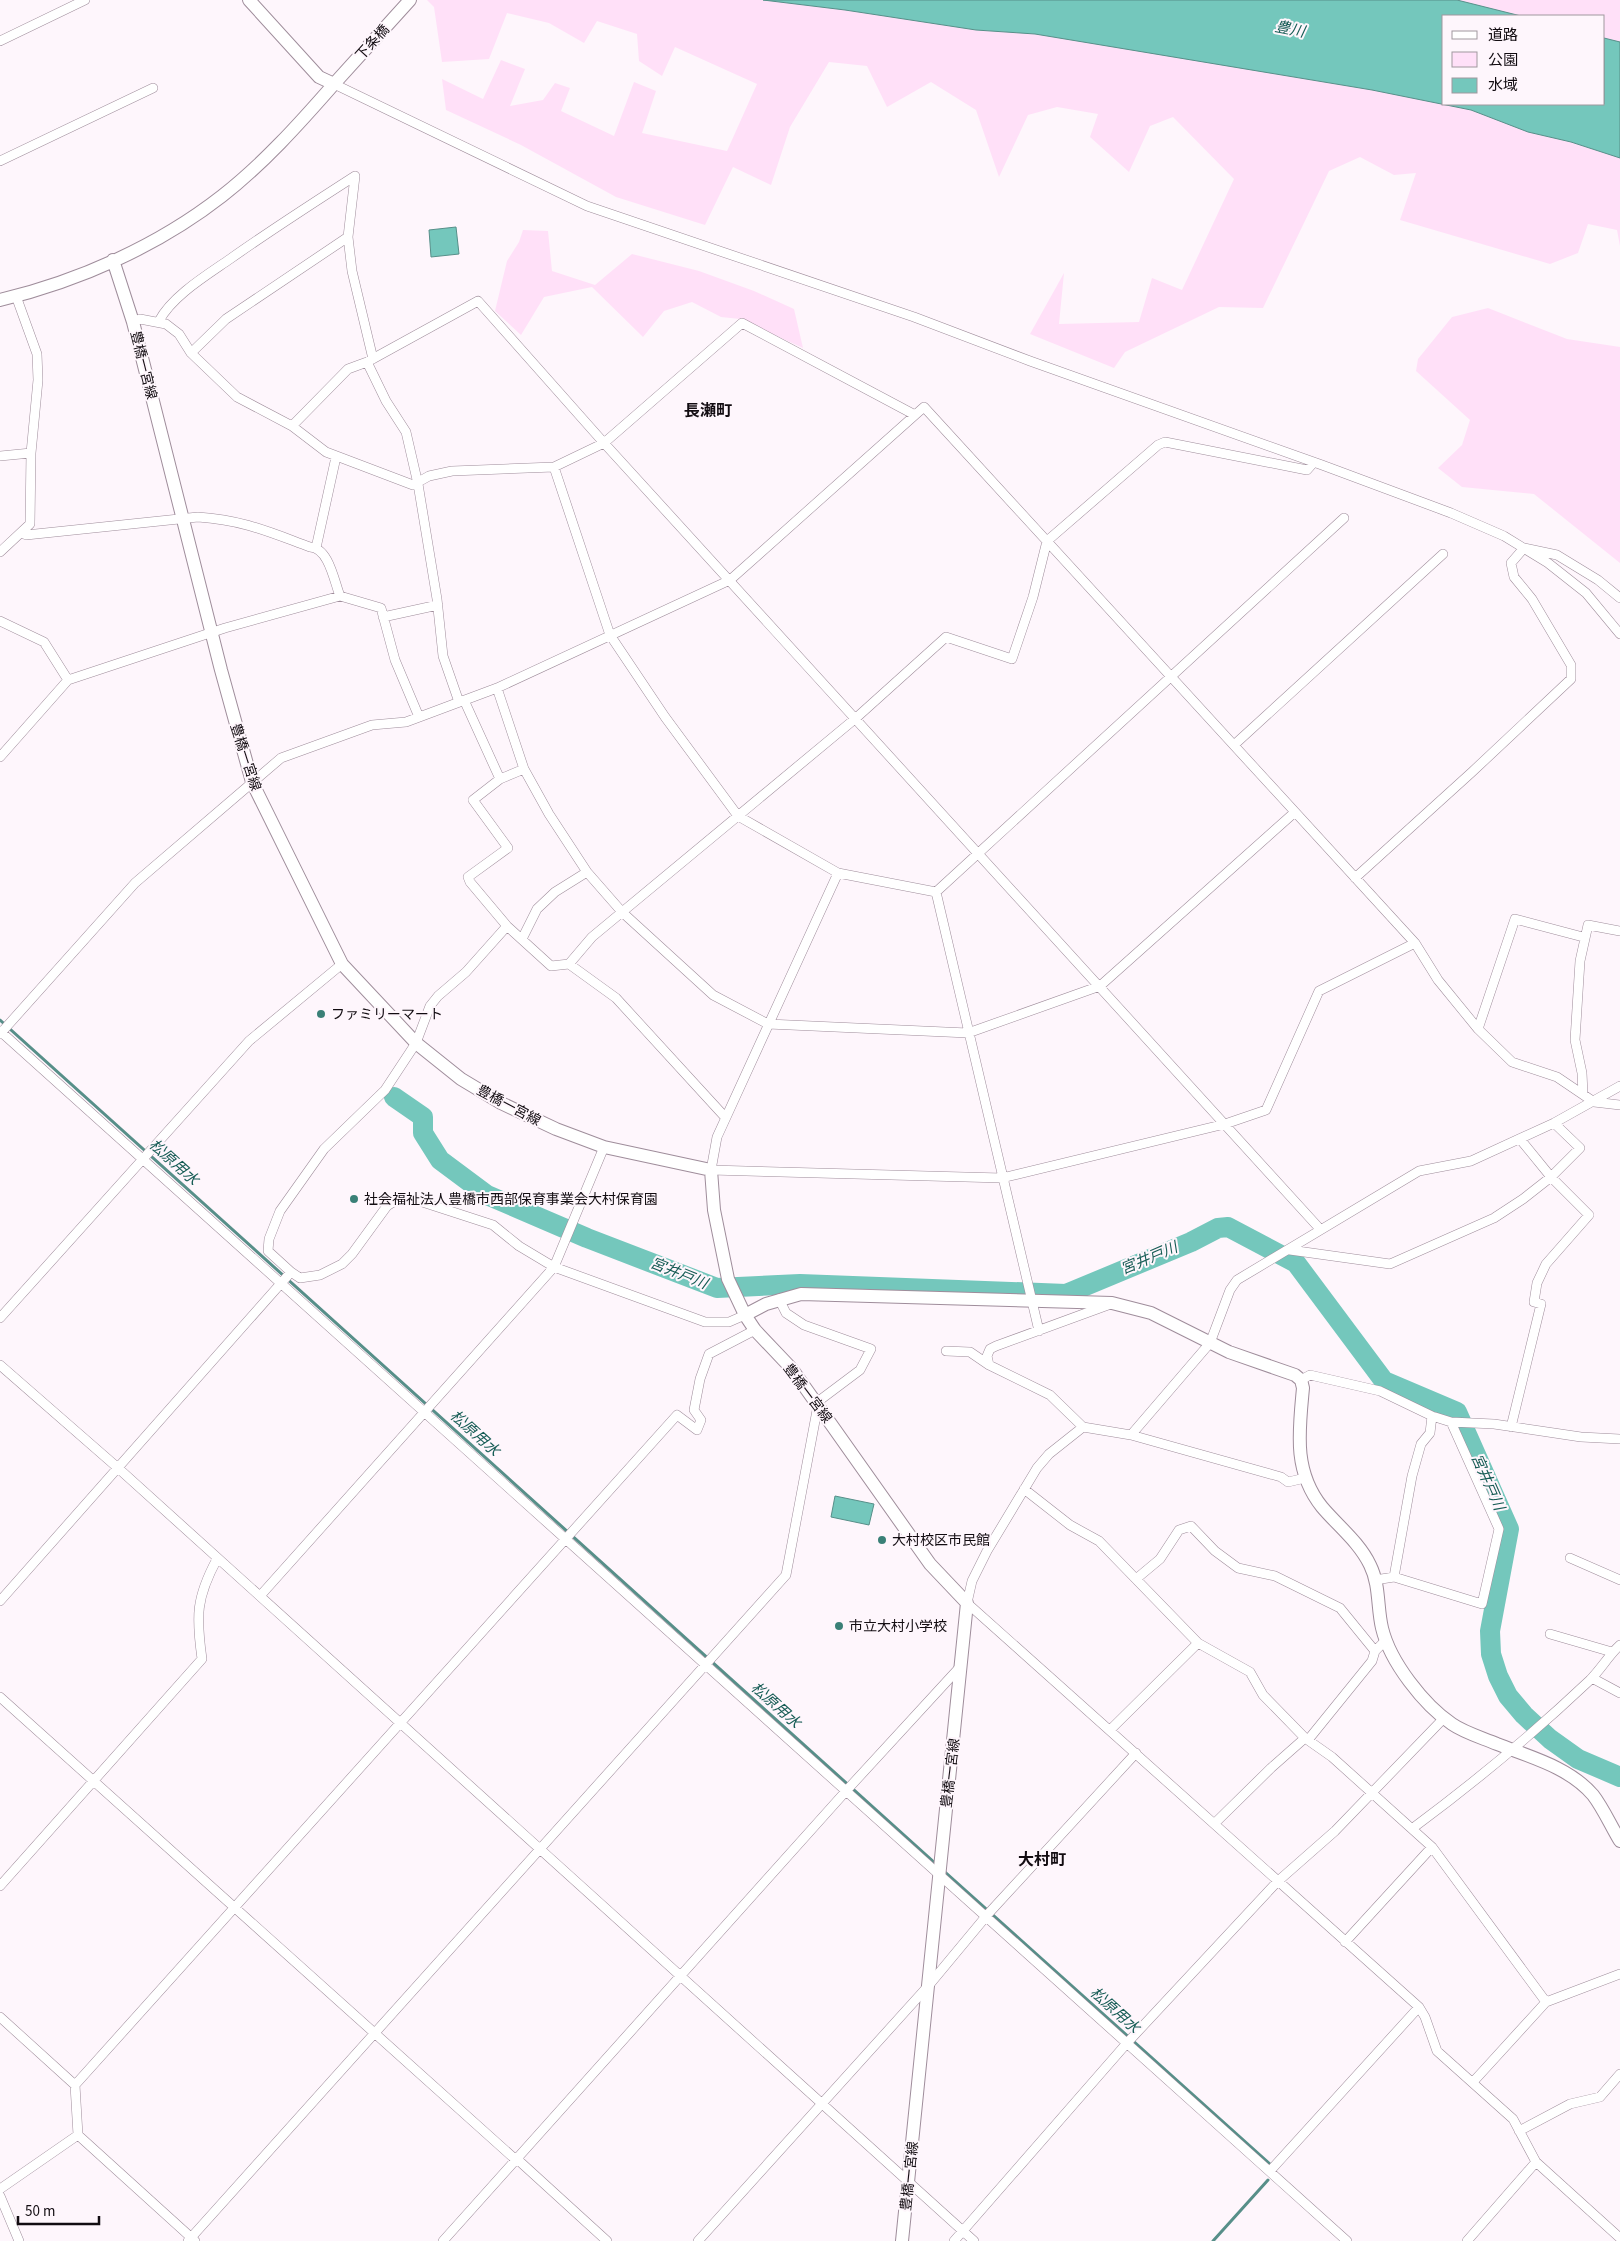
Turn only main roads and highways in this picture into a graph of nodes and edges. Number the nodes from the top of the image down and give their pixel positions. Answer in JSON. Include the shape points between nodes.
{"nodes":[{"id":1,"x":249,"y":0,"type":"edge"},
{"id":2,"x":410,"y":0,"type":"edge"},
{"id":3,"x":334,"y":84,"type":"junction"},
{"id":4,"x":113,"y":260,"type":"junction"},
{"id":5,"x":0,"y":300,"type":"edge"},
{"id":6,"x":745,"y":1315,"type":"junction"},
{"id":7,"x":1620,"y":1841,"type":"edge"},
{"id":8,"x":902,"y":2241,"type":"edge"}],
"edges":[{"from":1,"to":3,"type":"main road","via":[[319,77]]},
{"from":2,"to":3,"type":"main road","name":"下条橋"},
{"from":3,"to":4,"type":"main road","via":[[277,146],[222,196],[164,235]]},
{"from":4,"to":5,"type":"main road"},
{"from":4,"to":6,"type":"main road","name":"豊橋一宮線","via":[[252,782],[342,964],[416,1043],[461,1079],[501,1103],[556,1130],[604,1147],[711,1170],[714,1210],[728,1279]]},
{"from":6,"to":7,"type":"main road","via":[[779,1299],[817,1293],[1112,1303],[1151,1313],[1244,1359],[1288,1371],[1301,1380],[1303,1388],[1298,1443],[1305,1478],[1322,1506],[1359,1547],[1370,1566],[1389,1651],[1422,1697],[1454,1726],[1568,1774],[1581,1784],[1593,1796]]},
{"from":6,"to":8,"type":"main road","name":"豊橋一宮線","via":[[792,1369],[930,1564],[967,1603]]}]}
